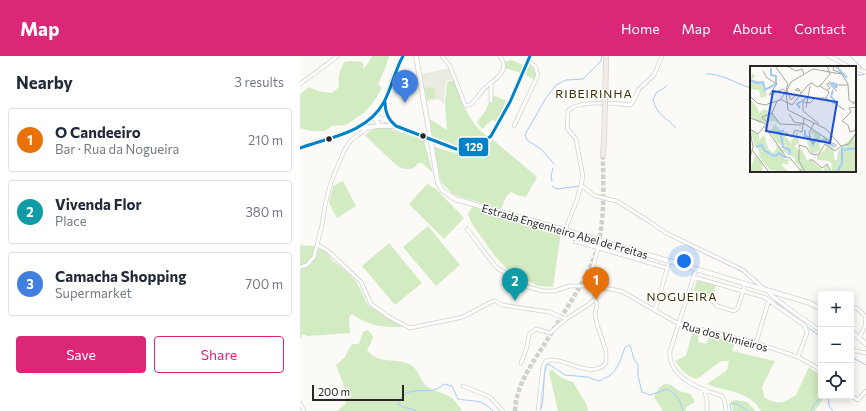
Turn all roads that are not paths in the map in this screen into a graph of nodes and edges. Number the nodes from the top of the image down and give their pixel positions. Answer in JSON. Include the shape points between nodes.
{"nodes":[{"id":1,"x":338,"y":56,"type":"edge"},
{"id":2,"x":403,"y":56,"type":"edge"},
{"id":3,"x":416,"y":56,"type":"edge"},
{"id":4,"x":442,"y":56,"type":"edge"},
{"id":5,"x":500,"y":56,"type":"edge"},
{"id":6,"x":530,"y":56,"type":"edge"},
{"id":7,"x":606,"y":56,"type":"edge"},
{"id":8,"x":662,"y":56,"type":"edge"},
{"id":9,"x":828,"y":56,"type":"edge"},
{"id":10,"x":528,"y":61,"type":"junction"},
{"id":11,"x":848,"y":66,"type":"edge"},
{"id":12,"x":856,"y":69,"type":"edge"},
{"id":13,"x":866,"y":72,"type":"edge"},
{"id":14,"x":491,"y":83,"type":"junction"},
{"id":15,"x":300,"y":84,"type":"edge"},
{"id":16,"x":491,"y":101,"type":"dead end"},
{"id":17,"x":385,"y":102,"type":"junction"},
{"id":18,"x":374,"y":116,"type":"junction"},
{"id":19,"x":389,"y":121,"type":"junction"},
{"id":20,"x":381,"y":126,"type":"junction"},
{"id":21,"x":396,"y":126,"type":"junction"},
{"id":22,"x":514,"y":126,"type":"dead end"},
{"id":23,"x":370,"y":127,"type":"junction"},
{"id":24,"x":359,"y":128,"type":"junction"},
{"id":25,"x":300,"y":148,"type":"edge"},
{"id":26,"x":603,"y":155,"type":"tunnel mouth"},
{"id":27,"x":582,"y":186,"type":"junction"},
{"id":28,"x":467,"y":229,"type":"dead end"},
{"id":29,"x":565,"y":230,"type":"junction"},
{"id":30,"x":600,"y":241,"type":"junction"},
{"id":31,"x":575,"y":242,"type":"dead end"},
{"id":32,"x":318,"y":245,"type":"junction"},
{"id":33,"x":598,"y":248,"type":"junction"},
{"id":34,"x":669,"y":262,"type":"junction"},
{"id":35,"x":300,"y":267,"type":"edge"},
{"id":36,"x":667,"y":268,"type":"junction"},
{"id":37,"x":696,"y":269,"type":"junction"},
{"id":38,"x":693,"y":277,"type":"junction"},
{"id":39,"x":745,"y":284,"type":"junction"},
{"id":40,"x":592,"y":286,"type":"junction"},
{"id":41,"x":762,"y":289,"type":"junction"},
{"id":42,"x":743,"y":290,"type":"junction"},
{"id":43,"x":689,"y":291,"type":"junction"},
{"id":44,"x":769,"y":291,"type":"junction"},
{"id":45,"x":596,"y":298,"type":"junction"},
{"id":46,"x":769,"y":300,"type":"junction"},
{"id":47,"x":818,"y":307,"type":"edge"},
{"id":48,"x":854,"y":308,"type":"edge"},
{"id":49,"x":655,"y":311,"type":"junction"},
{"id":50,"x":566,"y":319,"type":"junction"},
{"id":51,"x":679,"y":324,"type":"junction"},
{"id":52,"x":818,"y":329,"type":"edge"},
{"id":53,"x":854,"y":334,"type":"edge"},
{"id":54,"x":859,"y":338,"type":"junction"},
{"id":55,"x":756,"y":343,"type":"junction"},
{"id":56,"x":866,"y":344,"type":"edge"},
{"id":57,"x":854,"y":351,"type":"edge"},
{"id":58,"x":866,"y":353,"type":"edge"},
{"id":59,"x":798,"y":357,"type":"junction"},
{"id":60,"x":521,"y":363,"type":"dead end"},
{"id":61,"x":818,"y":368,"type":"edge"},
{"id":62,"x":463,"y":386,"type":"dead end"},
{"id":63,"x":704,"y":389,"type":"junction"},
{"id":64,"x":866,"y":391,"type":"edge"},
{"id":65,"x":718,"y":394,"type":"junction"},
{"id":66,"x":854,"y":398,"type":"edge"},
{"id":67,"x":707,"y":400,"type":"junction"},
{"id":68,"x":300,"y":403,"type":"edge"},
{"id":69,"x":304,"y":411,"type":"edge"},
{"id":70,"x":503,"y":411,"type":"edge"},
{"id":71,"x":538,"y":411,"type":"edge"},
{"id":72,"x":707,"y":411,"type":"edge"},
{"id":73,"x":726,"y":411,"type":"edge"}],
"edges":[{"from":1,"to":15,"type":"street"},
{"from":2,"to":17,"type":"main road"},
{"from":3,"to":29,"type":"main road","name":"Estrada Engenheiro Abel de Freitas","via":[[438,183],[442,190],[455,199]]},
{"from":4,"to":14,"type":"street","via":[[450,66],[466,106],[475,101]]},
{"from":5,"to":14,"type":"street","via":[[502,71]]},
{"from":6,"to":10,"type":"main road"},
{"from":7,"to":26,"type":"main road","bridge":true},
{"from":8,"to":27,"type":"street","via":[[654,75],[639,89],[632,103],[596,103],[574,107],[568,111],[567,128],[577,144],[583,177]]},
{"from":9,"to":11,"type":"street"},
{"from":10,"to":21,"type":"main road","bridge":true,"via":[[491,136],[473,148],[462,150]]},
{"from":10,"to":22,"type":"street","via":[[535,66],[538,74]]},
{"from":12,"to":13,"type":"street"},
{"from":14,"to":16,"type":"street"},
{"from":17,"to":18,"type":"main road"},
{"from":17,"to":19,"type":"main road"},
{"from":18,"to":19,"type":"main road"},
{"from":18,"to":20,"type":"main road"},
{"from":18,"to":24,"type":"main road"},
{"from":19,"to":20,"type":"main road"},
{"from":19,"to":21,"type":"main road"},
{"from":20,"to":21,"type":"main road"},
{"from":20,"to":23,"type":"main road"},
{"from":23,"to":24,"type":"main road"},
{"from":23,"to":32,"type":"street","via":[[351,140],[336,168],[325,205]]},
{"from":24,"to":25,"type":"main road"},
{"from":27,"to":29,"type":"street"},
{"from":27,"to":41,"type":"street","via":[[594,196],[617,201],[666,233],[743,270]]},
{"from":28,"to":40,"type":"street","name":"Rua dos Vimieiros","via":[[496,267],[528,287],[554,291],[570,286]]},
{"from":29,"to":30,"type":"main road","name":"Estrada Engenheiro Abel de Freitas"},
{"from":30,"to":33,"type":"street"},
{"from":30,"to":34,"type":"main road","name":"Estrada Engenheiro Abel de Freitas"},
{"from":31,"to":33,"type":"street"},
{"from":32,"to":35,"type":"street","via":[[311,262]]},
{"from":32,"to":50,"type":"street","via":[[361,282],[371,304],[410,328],[463,317],[496,301],[502,305],[549,312]]},
{"from":33,"to":36,"type":"street"},
{"from":33,"to":40,"type":"street"},
{"from":34,"to":36,"type":"street"},
{"from":34,"to":37,"type":"main road","name":"Estrada Engenheiro Abel de Freitas"},
{"from":36,"to":49,"type":"street"},
{"from":37,"to":38,"type":"street"},
{"from":37,"to":39,"type":"main road","name":"Estrada Engenheiro Abel de Freitas"},
{"from":38,"to":42,"type":"street"},
{"from":38,"to":43,"type":"street"},
{"from":39,"to":41,"type":"main road","name":"Estrada Engenheiro Abel de Freitas"},
{"from":39,"to":42,"type":"street"},
{"from":40,"to":45,"type":"street"},
{"from":40,"to":49,"type":"street","name":"Rua dos Vimieiros","via":[[621,291]]},
{"from":41,"to":44,"type":"main road","name":"Estrada Engenheiro Abel de Freitas"},
{"from":42,"to":43,"type":"street","via":[[738,308],[734,311],[717,306],[710,298]]},
{"from":42,"to":46,"type":"street"},
{"from":43,"to":51,"type":"street"},
{"from":44,"to":47,"type":"main road","name":"Estrada Engenheiro Abel de Freitas"},
{"from":44,"to":52,"type":"street"},
{"from":45,"to":50,"type":"street"},
{"from":45,"to":71,"type":"street","via":[[596,319],[606,351],[606,363],[599,368],[590,369],[546,361],[543,367]]},
{"from":46,"to":55,"type":"street"},
{"from":46,"to":59,"type":"street","via":[[806,326],[807,333]]},
{"from":48,"to":54,"type":"street","via":[[866,317]]},
{"from":49,"to":51,"type":"street","name":"Rua dos Vimieiros"},
{"from":50,"to":60,"type":"street","via":[[550,333],[533,330],[529,334]]},
{"from":51,"to":55,"type":"street","name":"Rua dos Vimieiros"},
{"from":51,"to":63,"type":"street","via":[[670,351],[671,364],[677,374]]},
{"from":53,"to":54,"type":"main road"},
{"from":54,"to":56,"type":"main road"},
{"from":55,"to":59,"type":"street","name":"Rua dos Vimieiros"},
{"from":57,"to":58,"type":"street"},
{"from":59,"to":61,"type":"street","name":"Rua dos Vimieiros"},
{"from":62,"to":70,"type":"street","via":[[490,397]]},
{"from":63,"to":65,"type":"street"},
{"from":63,"to":67,"type":"street"},
{"from":64,"to":66,"type":"street","via":[[858,400]]},
{"from":65,"to":67,"type":"street"},
{"from":65,"to":73,"type":"street","via":[[726,403]]},
{"from":67,"to":72,"type":"street"},
{"from":68,"to":69,"type":"street"}]}
